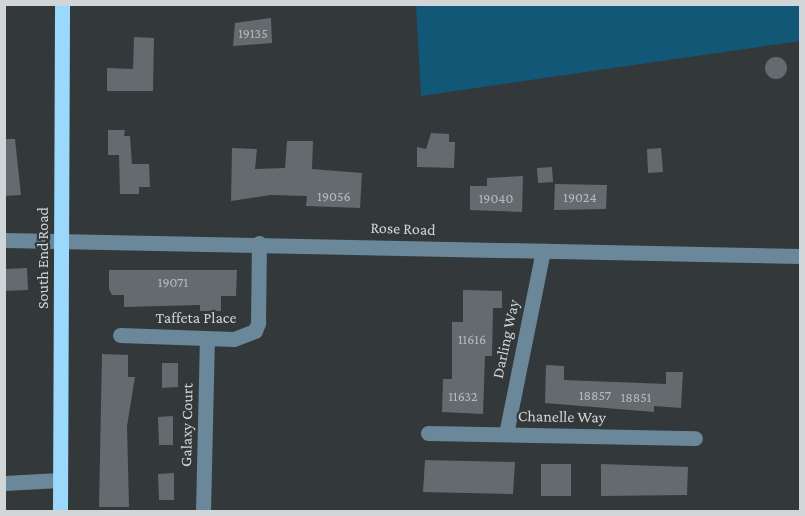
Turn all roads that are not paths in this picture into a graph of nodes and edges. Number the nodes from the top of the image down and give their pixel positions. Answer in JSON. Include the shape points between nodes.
{"nodes":[{"id":1,"x":62,"y":4,"type":"edge"},
{"id":2,"x":4,"y":240,"type":"edge"},
{"id":3,"x":61,"y":240,"type":"junction"},
{"id":4,"x":259,"y":243,"type":"junction"},
{"id":5,"x":543,"y":251,"type":"junction"},
{"id":6,"x":801,"y":256,"type":"edge"},
{"id":7,"x":120,"y":335,"type":"dead end"},
{"id":8,"x":207,"y":340,"type":"junction"},
{"id":9,"x":429,"y":433,"type":"dead end"},
{"id":10,"x":506,"y":434,"type":"junction"},
{"id":11,"x":695,"y":438,"type":"dead end"},
{"id":12,"x":60,"y":480,"type":"junction"},
{"id":13,"x":4,"y":483,"type":"edge"},
{"id":14,"x":60,"y":512,"type":"edge"},
{"id":15,"x":203,"y":512,"type":"edge"}],
"edges":[{"from":1,"to":3,"type":"main road","name":"South End Road"},
{"from":2,"to":3,"type":"street","name":"Rose Road"},
{"from":3,"to":4,"type":"street","name":"Rose Road"},
{"from":3,"to":12,"type":"main road","name":"South End Road"},
{"from":4,"to":5,"type":"street","name":"Rose Road"},
{"from":4,"to":8,"type":"street","name":"Taffeta Place","via":[[255,331],[234,339]]},
{"from":5,"to":6,"type":"street","name":"Rose Road"},
{"from":5,"to":10,"type":"street","name":"Darling Way"},
{"from":7,"to":8,"type":"street","name":"Taffeta Place"},
{"from":8,"to":15,"type":"street","name":"Galaxy Court"},
{"from":9,"to":10,"type":"street","name":"Chanelle Way"},
{"from":10,"to":11,"type":"street","name":"Chanelle Way"},
{"from":12,"to":13,"type":"street"},
{"from":12,"to":14,"type":"main road","name":"South End Road"}]}
